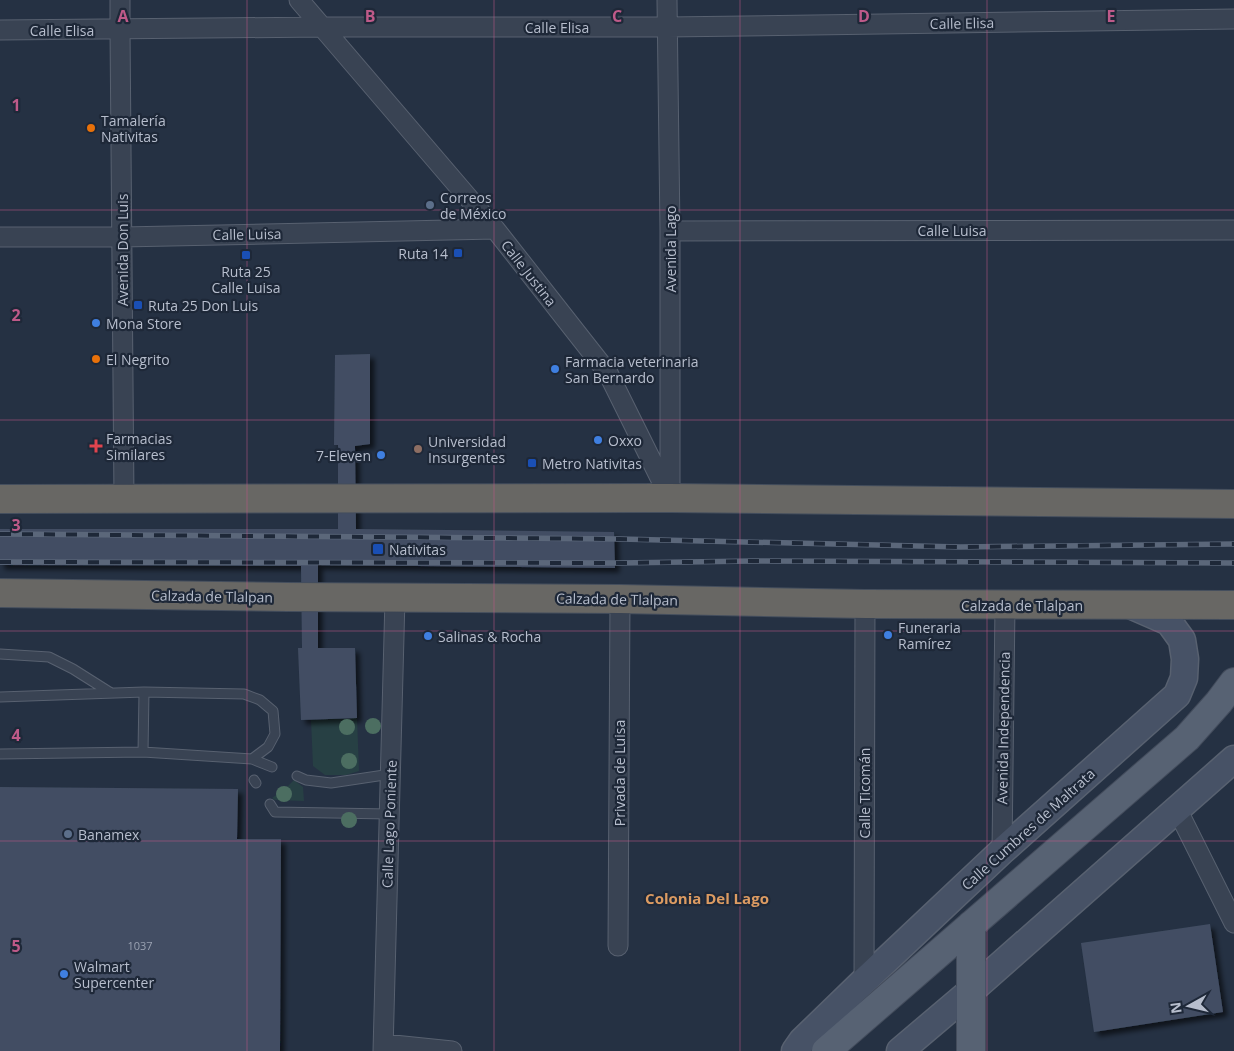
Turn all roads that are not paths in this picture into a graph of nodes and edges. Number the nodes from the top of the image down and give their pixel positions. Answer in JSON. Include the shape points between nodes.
{"nodes":[{"id":1,"x":120,"y":0,"type":"edge"},
{"id":2,"x":299,"y":0,"type":"edge"},
{"id":3,"x":667,"y":0,"type":"edge"},
{"id":4,"x":1234,"y":19,"type":"edge"},
{"id":5,"x":323,"y":27,"type":"junction"},
{"id":6,"x":667,"y":27,"type":"junction"},
{"id":7,"x":0,"y":30,"type":"edge"},
{"id":8,"x":120,"y":30,"type":"junction"},
{"id":9,"x":495,"y":229,"type":"junction"},
{"id":10,"x":1234,"y":230,"type":"edge"},
{"id":11,"x":670,"y":231,"type":"junction"},
{"id":12,"x":0,"y":237,"type":"edge"},
{"id":13,"x":122,"y":237,"type":"junction"},
{"id":14,"x":670,"y":498,"type":"junction"},
{"id":15,"x":0,"y":499,"type":"edge"},
{"id":16,"x":124,"y":499,"type":"junction"},
{"id":17,"x":1234,"y":504,"type":"edge"},
{"id":18,"x":0,"y":593,"type":"edge"},
{"id":19,"x":395,"y":598,"type":"junction"},
{"id":20,"x":620,"y":599,"type":"junction"},
{"id":21,"x":865,"y":604,"type":"junction"},
{"id":22,"x":1004,"y":605,"type":"junction"},
{"id":23,"x":1130,"y":605,"type":"junction"},
{"id":24,"x":1234,"y":605,"type":"edge"},
{"id":25,"x":0,"y":654,"type":"edge"},
{"id":26,"x":1234,"y":682,"type":"edge"},
{"id":27,"x":144,"y":692,"type":"junction"},
{"id":28,"x":111,"y":693,"type":"junction"},
{"id":29,"x":0,"y":697,"type":"edge"},
{"id":30,"x":143,"y":752,"type":"junction"},
{"id":31,"x":0,"y":754,"type":"edge"},
{"id":32,"x":252,"y":759,"type":"junction"},
{"id":33,"x":1234,"y":759,"type":"edge"},
{"id":34,"x":272,"y":767,"type":"dead end"},
{"id":35,"x":391,"y":774,"type":"junction"},
{"id":36,"x":297,"y":776,"type":"dead end"},
{"id":37,"x":270,"y":804,"type":"dead end"},
{"id":38,"x":1177,"y":809,"type":"junction"},
{"id":39,"x":390,"y":814,"type":"junction"},
{"id":40,"x":1002,"y":851,"type":"junction"},
{"id":41,"x":1234,"y":923,"type":"edge"},
{"id":42,"x":971,"y":924,"type":"junction"},
{"id":43,"x":618,"y":946,"type":"dead end"},
{"id":44,"x":864,"y":981,"type":"junction"},
{"id":45,"x":972,"y":990,"type":"junction"},
{"id":46,"x":383,"y":1048,"type":"edge"},
{"id":47,"x":452,"y":1051,"type":"edge"},
{"id":48,"x":794,"y":1051,"type":"edge"},
{"id":49,"x":826,"y":1051,"type":"edge"},
{"id":50,"x":900,"y":1051,"type":"edge"},
{"id":51,"x":972,"y":1051,"type":"edge"}],
"edges":[{"from":1,"to":8,"type":"street","name":"Avenida Don Luis"},
{"from":2,"to":5,"type":"street","name":"Calle Justina"},
{"from":3,"to":6,"type":"street","name":"Avenida Lago"},
{"from":4,"to":6,"type":"street","name":"Calle Elisa"},
{"from":5,"to":6,"type":"street","name":"Calle Elisa"},
{"from":5,"to":8,"type":"street","name":"Calle Elisa"},
{"from":5,"to":9,"type":"street","name":"Calle Justina"},
{"from":6,"to":11,"type":"street","name":"Avenida Lago"},
{"from":7,"to":8,"type":"street","name":"Calle Elisa"},
{"from":8,"to":13,"type":"street","name":"Avenida Don Luis"},
{"from":9,"to":13,"type":"street","name":"Calle Luisa"},
{"from":9,"to":14,"type":"street","name":"Calle Justina","via":[[608,373]]},
{"from":10,"to":11,"type":"street","name":"Calle Luisa"},
{"from":11,"to":14,"type":"street","name":"Avenida Lago"},
{"from":12,"to":13,"type":"street","name":"Calle Luisa"},
{"from":13,"to":16,"type":"street","name":"Avenida Don Luis"},
{"from":14,"to":16,"type":"highway"},
{"from":14,"to":17,"type":"highway"},
{"from":15,"to":16,"type":"highway"},
{"from":18,"to":19,"type":"highway","name":"Calzada de Tlalpan"},
{"from":19,"to":20,"type":"highway","name":"Calzada de Tlalpan"},
{"from":19,"to":35,"type":"street","name":"Calle Lago Poniente"},
{"from":20,"to":21,"type":"highway","name":"Calzada de Tlalpan"},
{"from":20,"to":43,"type":"street","name":"Privada de Luisa"},
{"from":21,"to":22,"type":"highway","name":"Calzada de Tlalpan"},
{"from":21,"to":44,"type":"street","name":"Calle Ticomán"},
{"from":22,"to":23,"type":"highway","name":"Calzada de Tlalpan"},
{"from":22,"to":40,"type":"street","name":"Avenida Independencia"},
{"from":23,"to":24,"type":"highway","name":"Calzada de Tlalpan"},
{"from":23,"to":40,"type":"main road","name":"Calle Cumbres de Maltrata","via":[[1169,622],[1182,640],[1184,678],[1177,694]]},
{"from":25,"to":28,"type":"lane","via":[[49,657]]},
{"from":26,"to":42,"type":"main road","via":[[1187,738]]},
{"from":27,"to":28,"type":"lane"},
{"from":27,"to":30,"type":"lane"},
{"from":27,"to":32,"type":"lane","via":[[244,694],[260,700],[273,711],[275,734],[268,746]]},
{"from":28,"to":29,"type":"lane"},
{"from":30,"to":31,"type":"lane"},
{"from":30,"to":32,"type":"lane"},
{"from":32,"to":34,"type":"lane"},
{"from":33,"to":38,"type":"main road"},
{"from":35,"to":36,"type":"lane","via":[[331,783]]},
{"from":35,"to":39,"type":"street","name":"Calle Lago Poniente"},
{"from":37,"to":39,"type":"lane","via":[[275,812]]},
{"from":38,"to":41,"type":"street"},
{"from":38,"to":45,"type":"main road"},
{"from":39,"to":46,"type":"street","name":"Calle Lago Poniente"},
{"from":40,"to":44,"type":"main road","name":"Calle Cumbres de Maltrata"},
{"from":42,"to":45,"type":"main road"},
{"from":42,"to":49,"type":"main road"},
{"from":44,"to":48,"type":"main road","name":"Calle Cumbres de Maltrata"},
{"from":45,"to":50,"type":"main road"},
{"from":45,"to":51,"type":"main road"},
{"from":46,"to":47,"type":"street"}]}
